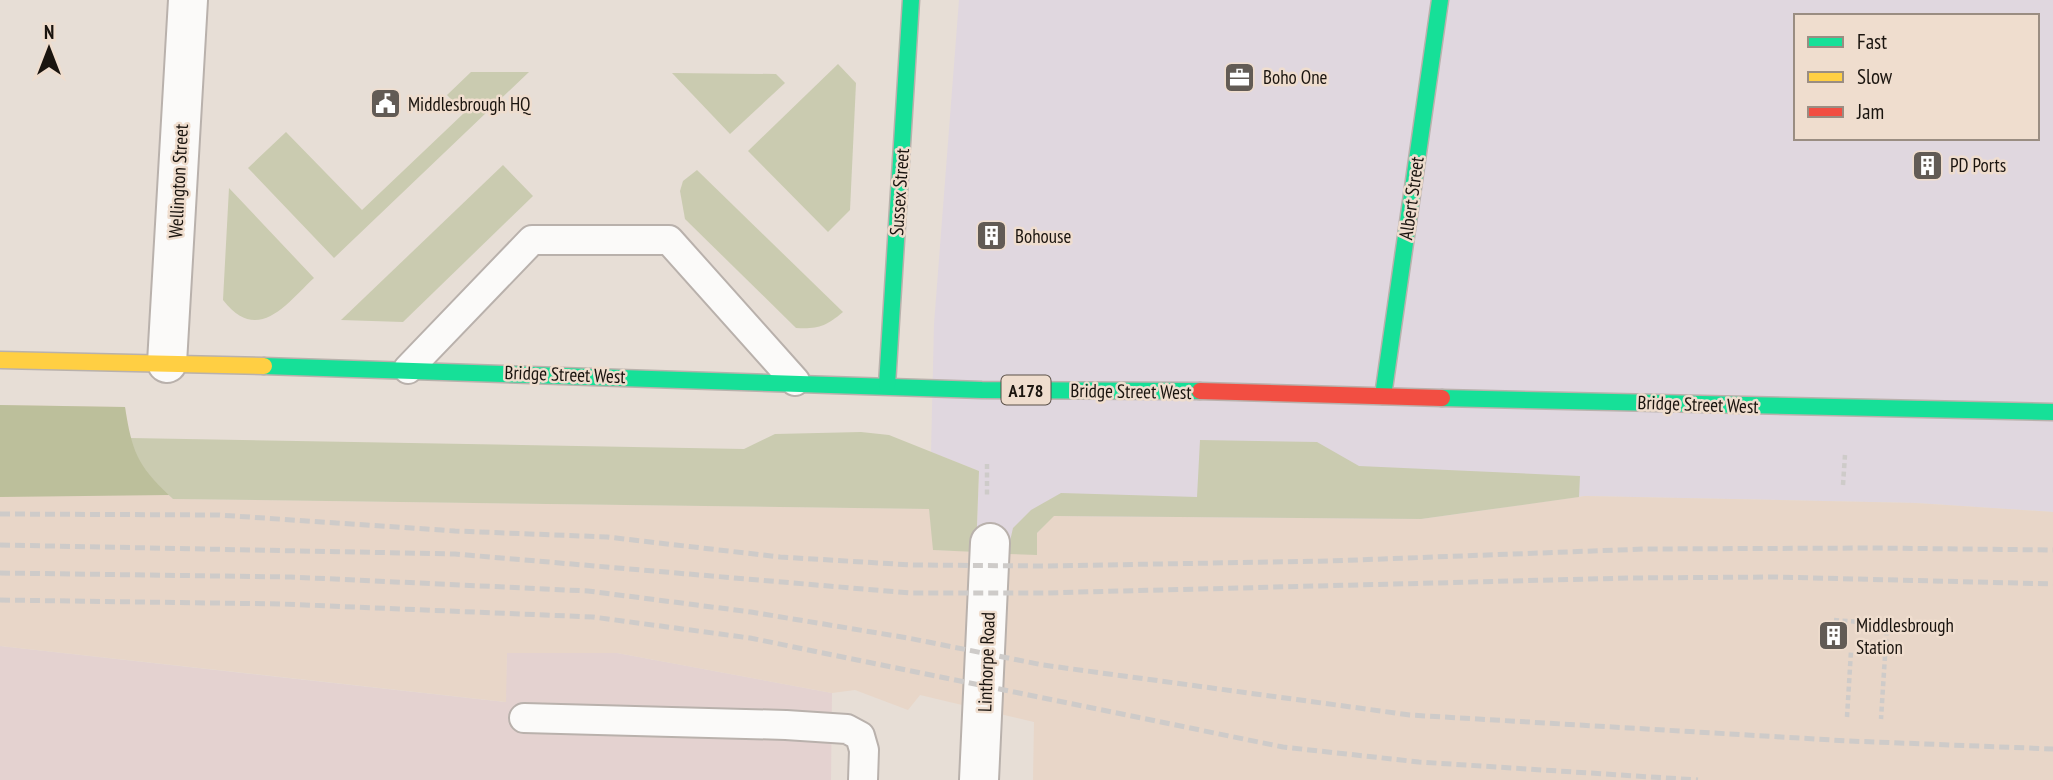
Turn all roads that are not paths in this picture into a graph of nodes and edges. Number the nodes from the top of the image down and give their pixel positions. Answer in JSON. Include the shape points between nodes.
{"nodes":[{"id":1,"x":188,"y":0,"type":"edge"},
{"id":2,"x":911,"y":0,"type":"edge"},
{"id":3,"x":1440,"y":0,"type":"edge"},
{"id":4,"x":0,"y":360,"type":"edge"},
{"id":5,"x":167,"y":363,"type":"junction"},
{"id":6,"x":408,"y":369,"type":"junction"},
{"id":7,"x":795,"y":381,"type":"junction"},
{"id":8,"x":887,"y":385,"type":"junction"},
{"id":9,"x":1383,"y":396,"type":"junction"},
{"id":10,"x":2053,"y":412,"type":"edge"},
{"id":11,"x":990,"y":543,"type":"dead end"},
{"id":12,"x":524,"y":718,"type":"dead end"},
{"id":13,"x":863,"y":780,"type":"edge"},
{"id":14,"x":979,"y":780,"type":"edge"}],
"edges":[{"from":1,"to":5,"type":"street","name":"Wellington Street"},
{"from":2,"to":8,"type":"main road","name":"Sussex Street"},
{"from":3,"to":9,"type":"main road","name":"Albert Street"},
{"from":4,"to":5,"type":"main road","name":"Bridge Street West","number":"A178"},
{"from":5,"to":6,"type":"main road","name":"Bridge Street West","number":"A178"},
{"from":6,"to":7,"type":"main road","name":"Bridge Street West","number":"A178"},
{"from":6,"to":7,"type":"lane","via":[[532,240],[669,240]]},
{"from":7,"to":8,"type":"main road","name":"Bridge Street West","number":"A178"},
{"from":8,"to":9,"type":"main road","name":"Bridge Street West","number":"A178"},
{"from":9,"to":10,"type":"main road","name":"Bridge Street West","number":"A178"},
{"from":11,"to":14,"type":"street","name":"Linthorpe Road"},
{"from":12,"to":13,"type":"lane","via":[[847,729],[860,736]]}]}
